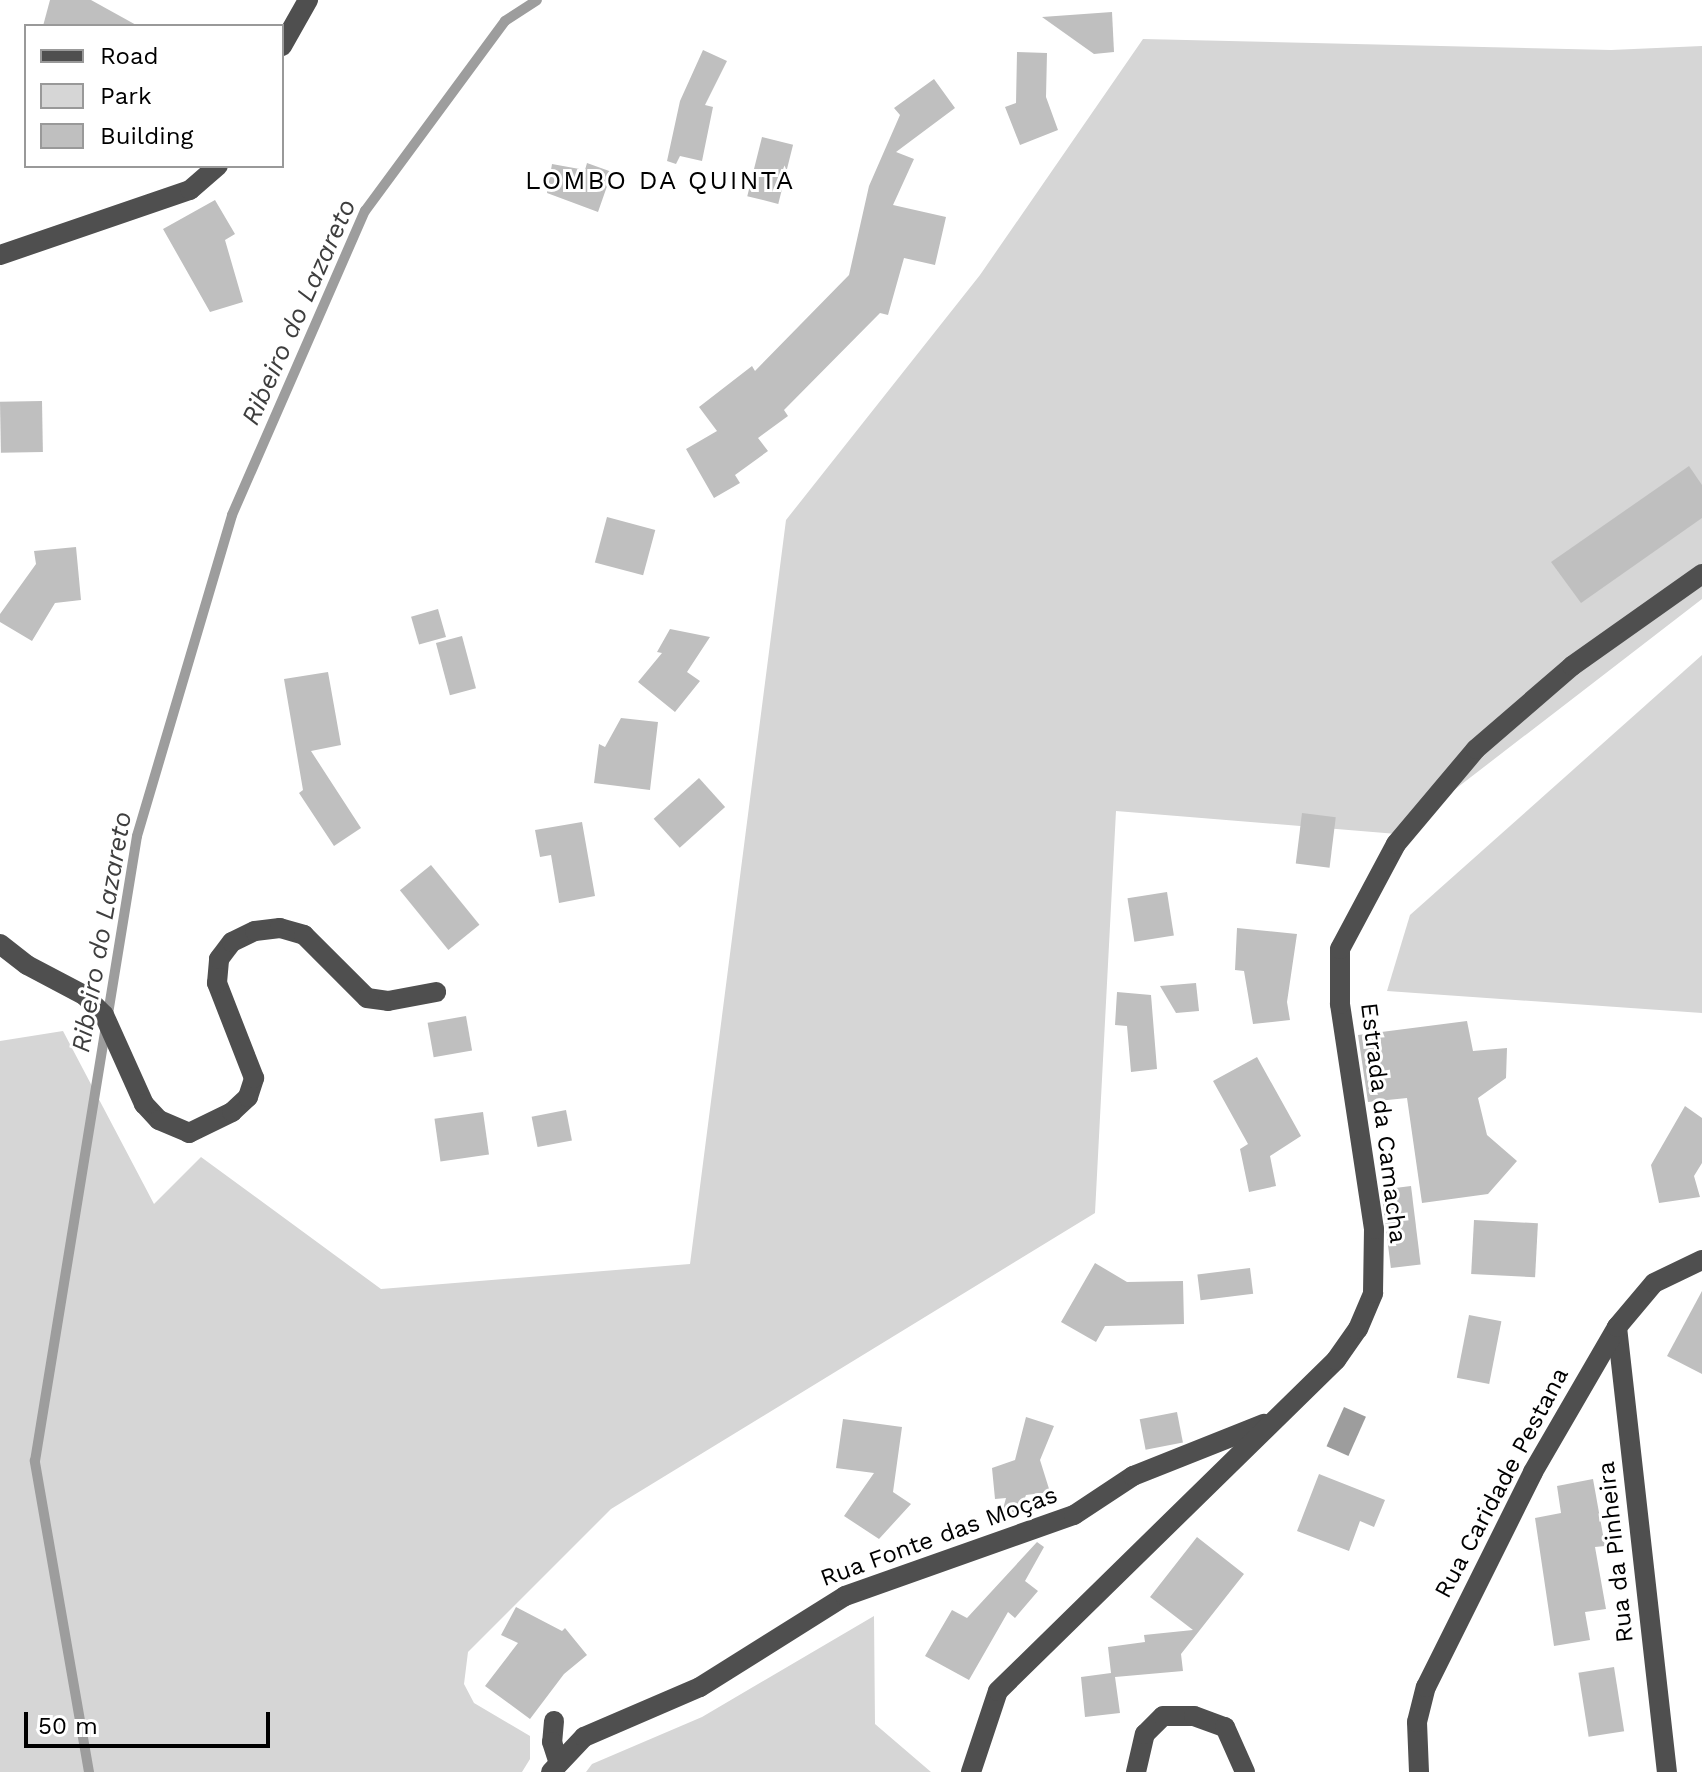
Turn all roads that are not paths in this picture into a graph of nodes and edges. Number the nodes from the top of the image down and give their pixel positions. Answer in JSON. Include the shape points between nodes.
{"nodes":[{"id":1,"x":308,"y":0,"type":"edge"},
{"id":2,"x":284,"y":42,"type":"edge"},
{"id":3,"x":216,"y":168,"type":"edge"},
{"id":4,"x":0,"y":255,"type":"edge"},
{"id":5,"x":1702,"y":574,"type":"edge"},
{"id":6,"x":0,"y":944,"type":"edge"},
{"id":7,"x":436,"y":992,"type":"dead end"},
{"id":8,"x":1702,"y":1260,"type":"edge"},
{"id":9,"x":1617,"y":1327,"type":"junction"},
{"id":10,"x":1275,"y":1420,"type":"junction"},
{"id":11,"x":554,"y":1721,"type":"dead end"},
{"id":12,"x":555,"y":1767,"type":"edge"},
{"id":13,"x":971,"y":1772,"type":"edge"},
{"id":14,"x":1136,"y":1772,"type":"edge"},
{"id":15,"x":1245,"y":1772,"type":"edge"},
{"id":16,"x":1419,"y":1772,"type":"edge"},
{"id":17,"x":1667,"y":1772,"type":"edge"}],
"edges":[{"from":1,"to":2,"type":"street"},
{"from":3,"to":4,"type":"street","via":[[190,190]]},
{"from":5,"to":10,"type":"street","name":"Estrada da Camacha","via":[[1572,666],[1476,749],[1396,844],[1363,900],[1340,949],[1340,1004],[1374,1229],[1373,1293],[1358,1329],[1336,1360]]},
{"from":6,"to":7,"type":"street","via":[[84,995],[104,1015],[144,1104],[159,1120],[189,1133],[232,1112],[248,1097],[254,1078],[217,983],[219,959],[232,942],[255,931],[280,928],[304,935],[367,998],[388,1001]]},
{"from":8,"to":9,"type":"street","name":"Rua Caridade Pestana","via":[[1654,1283]]},
{"from":9,"to":16,"type":"street","name":"Rua Caridade Pestana","via":[[1533,1472],[1426,1687],[1417,1722]]},
{"from":9,"to":17,"type":"street","name":"Rua da Pinheira"},
{"from":10,"to":12,"type":"street","name":"Rua Fonte das Moças","via":[[1133,1476],[1074,1515],[845,1596],[700,1687],[584,1737]]},
{"from":10,"to":13,"type":"street","name":"Estrada da Camacha","via":[[1056,1628],[998,1691]]},
{"from":11,"to":12,"type":"street"},
{"from":14,"to":15,"type":"street","via":[[1145,1734],[1163,1716],[1194,1716],[1225,1727]]}]}
